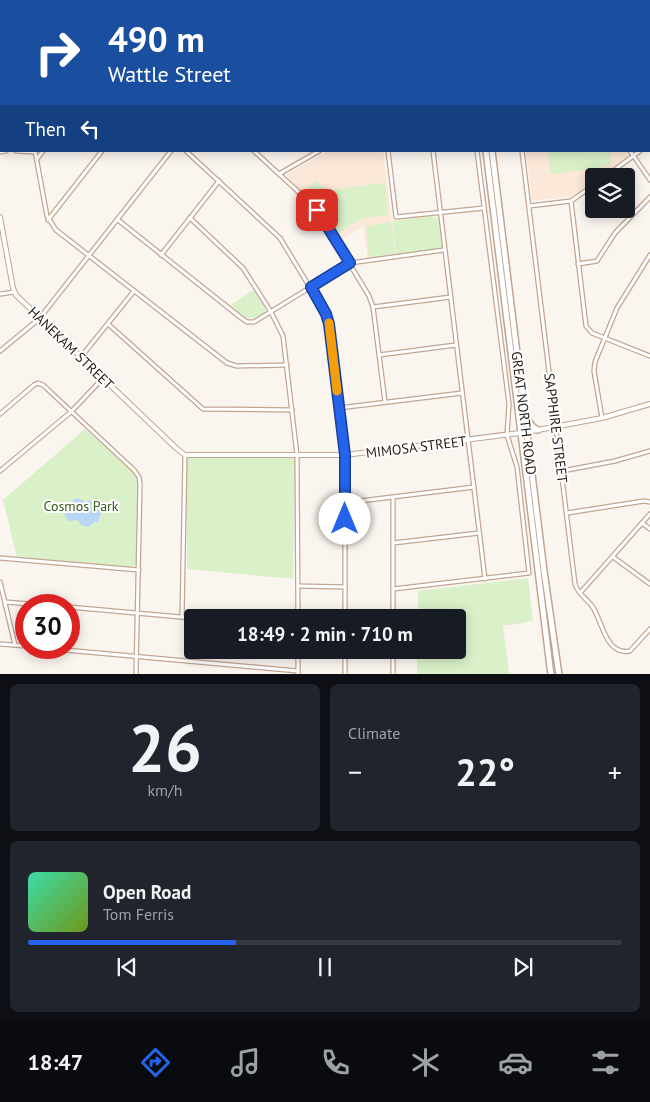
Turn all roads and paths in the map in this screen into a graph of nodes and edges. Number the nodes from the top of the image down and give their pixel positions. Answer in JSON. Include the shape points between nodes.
{"nodes":[{"id":1,"x":35,"y":152,"type":"edge"},
{"id":2,"x":42,"y":152,"type":"edge"},
{"id":3,"x":101,"y":152,"type":"edge"},
{"id":4,"x":170,"y":152,"type":"edge"},
{"id":5,"x":187,"y":152,"type":"edge"},
{"id":6,"x":255,"y":152,"type":"edge"},
{"id":7,"x":317,"y":152,"type":"edge"},
{"id":8,"x":388,"y":152,"type":"edge"},
{"id":9,"x":432,"y":152,"type":"edge"},
{"id":10,"x":477,"y":152,"type":"edge"},
{"id":11,"x":486,"y":152,"type":"edge"},
{"id":12,"x":492,"y":152,"type":"edge"},
{"id":13,"x":522,"y":152,"type":"edge"},
{"id":14,"x":631,"y":152,"type":"edge"},
{"id":15,"x":639,"y":152,"type":"edge"},
{"id":16,"x":634,"y":156,"type":"junction"},
{"id":17,"x":36,"y":159,"type":"junction"},
{"id":18,"x":617,"y":168,"type":"edge"},
{"id":19,"x":279,"y":174,"type":"junction"},
{"id":20,"x":650,"y":180,"type":"edge"},
{"id":21,"x":218,"y":181,"type":"junction"},
{"id":22,"x":585,"y":191,"type":"edge"},
{"id":23,"x":650,"y":197,"type":"edge"},
{"id":24,"x":571,"y":201,"type":"junction"},
{"id":25,"x":529,"y":206,"type":"junction"},
{"id":26,"x":484,"y":208,"type":"junction"},
{"id":27,"x":440,"y":212,"type":"junction"},
{"id":28,"x":0,"y":217,"type":"edge"},
{"id":29,"x":190,"y":218,"type":"junction"},
{"id":30,"x":48,"y":220,"type":"junction"},
{"id":31,"x":118,"y":220,"type":"junction"},
{"id":32,"x":444,"y":250,"type":"junction"},
{"id":33,"x":650,"y":255,"type":"edge"},
{"id":34,"x":90,"y":256,"type":"junction"},
{"id":35,"x":162,"y":256,"type":"junction"},
{"id":36,"x":350,"y":263,"type":"junction"},
{"id":37,"x":578,"y":264,"type":"junction"},
{"id":38,"x":508,"y":282,"type":"junction"},
{"id":39,"x":502,"y":283,"type":"junction"},
{"id":40,"x":311,"y":287,"type":"junction"},
{"id":41,"x":134,"y":291,"type":"junction"},
{"id":42,"x":14,"y":292,"type":"junction"},
{"id":43,"x":0,"y":294,"type":"edge"},
{"id":44,"x":451,"y":297,"type":"junction"},
{"id":45,"x":373,"y":307,"type":"junction"},
{"id":46,"x":271,"y":312,"type":"junction"},
{"id":47,"x":39,"y":319,"type":"junction"},
{"id":48,"x":108,"y":324,"type":"junction"},
{"id":49,"x":604,"y":338,"type":"junction"},
{"id":50,"x":456,"y":344,"type":"junction"},
{"id":51,"x":0,"y":351,"type":"edge"},
{"id":52,"x":379,"y":355,"type":"junction"},
{"id":53,"x":650,"y":356,"type":"edge"},
{"id":54,"x":81,"y":357,"type":"junction"},
{"id":55,"x":287,"y":365,"type":"junction"},
{"id":56,"x":102,"y":378,"type":"junction"},
{"id":57,"x":462,"y":393,"type":"junction"},
{"id":58,"x":385,"y":402,"type":"junction"},
{"id":59,"x":650,"y":404,"type":"edge"},
{"id":60,"x":339,"y":408,"type":"junction"},
{"id":61,"x":292,"y":410,"type":"junction"},
{"id":62,"x":72,"y":411,"type":"junction"},
{"id":63,"x":0,"y":414,"type":"edge"},
{"id":64,"x":524,"y":414,"type":"junction"},
{"id":65,"x":602,"y":418,"type":"junction"},
{"id":66,"x":556,"y":426,"type":"junction"},
{"id":67,"x":538,"y":430,"type":"junction"},
{"id":68,"x":524,"y":432,"type":"junction"},
{"id":69,"x":508,"y":435,"type":"junction"},
{"id":70,"x":468,"y":440,"type":"junction"},
{"id":71,"x":650,"y":451,"type":"edge"},
{"id":72,"x":185,"y":455,"type":"junction"},
{"id":73,"x":298,"y":455,"type":"junction"},
{"id":74,"x":345,"y":455,"type":"junction"},
{"id":75,"x":0,"y":471,"type":"edge"},
{"id":76,"x":562,"y":471,"type":"junction"},
{"id":77,"x":474,"y":487,"type":"junction"},
{"id":78,"x":393,"y":497,"type":"junction"},
{"id":79,"x":650,"y":502,"type":"edge"},
{"id":80,"x":344,"y":503,"type":"junction"},
{"id":81,"x":567,"y":513,"type":"junction"},
{"id":82,"x":650,"y":514,"type":"edge"},
{"id":83,"x":642,"y":523,"type":"junction"},
{"id":84,"x":650,"y":529,"type":"edge"},
{"id":85,"x":480,"y":533,"type":"junction"},
{"id":86,"x":393,"y":543,"type":"junction"},
{"id":87,"x":613,"y":556,"type":"junction"},
{"id":88,"x":0,"y":558,"type":"edge"},
{"id":89,"x":138,"y":570,"type":"junction"},
{"id":90,"x":485,"y":579,"type":"junction"},
{"id":91,"x":0,"y":582,"type":"edge"},
{"id":92,"x":650,"y":584,"type":"edge"},
{"id":93,"x":298,"y":586,"type":"junction"},
{"id":94,"x":345,"y":587,"type":"junction"},
{"id":95,"x":393,"y":589,"type":"junction"},
{"id":96,"x":580,"y":594,"type":"junction"},
{"id":97,"x":5,"y":602,"type":"junction"},
{"id":98,"x":15,"y":603,"type":"edge"},
{"id":99,"x":80,"y":608,"type":"edge"},
{"id":100,"x":298,"y":609,"type":"edge"},
{"id":101,"x":345,"y":609,"type":"edge"},
{"id":102,"x":393,"y":609,"type":"edge"},
{"id":103,"x":137,"y":613,"type":"junction"},
{"id":104,"x":182,"y":617,"type":"joint"},
{"id":105,"x":650,"y":629,"type":"edge"},
{"id":106,"x":15,"y":641,"type":"edge"},
{"id":107,"x":0,"y":644,"type":"edge"},
{"id":108,"x":15,"y":645,"type":"edge"},
{"id":109,"x":80,"y":651,"type":"edge"},
{"id":110,"x":136,"y":656,"type":"junction"},
{"id":111,"x":298,"y":659,"type":"edge"},
{"id":112,"x":345,"y":659,"type":"edge"},
{"id":113,"x":393,"y":659,"type":"edge"},
{"id":114,"x":298,"y":673,"type":"edge"},
{"id":115,"x":136,"y":674,"type":"edge"},
{"id":116,"x":345,"y":674,"type":"edge"},
{"id":117,"x":393,"y":674,"type":"edge"},
{"id":118,"x":551,"y":674,"type":"edge"},
{"id":119,"x":559,"y":674,"type":"edge"}],
"edges":[{"from":1,"to":17,"type":"street"},
{"from":2,"to":17,"type":"street"},
{"from":3,"to":30,"type":"street"},
{"from":4,"to":31,"type":"street"},
{"from":5,"to":21,"type":"street"},
{"from":6,"to":19,"type":"street"},
{"from":7,"to":19,"type":"street"},
{"from":8,"to":27,"type":"street","via":[[396,217]]},
{"from":9,"to":27,"type":"street"},
{"from":10,"to":26,"type":"street"},
{"from":11,"to":39,"type":"main road","name":"GREAT NORTH ROAD"},
{"from":12,"to":38,"type":"main road","name":"GREAT NORTH ROAD"},
{"from":13,"to":25,"type":"street","name":"SAPPHIRE STREET"},
{"from":14,"to":16,"type":"street"},
{"from":15,"to":16,"type":"street"},
{"from":16,"to":18,"type":"street"},
{"from":16,"to":20,"type":"street"},
{"from":17,"to":30,"type":"street"},
{"from":19,"to":36,"type":"street","via":[[317,210]]},
{"from":21,"to":29,"type":"street"},
{"from":21,"to":40,"type":"street","via":[[280,238]]},
{"from":22,"to":24,"type":"street"},
{"from":23,"to":37,"type":"street","via":[[615,233],[597,261]]},
{"from":24,"to":25,"type":"street"},
{"from":24,"to":37,"type":"street"},
{"from":25,"to":66,"type":"street","name":"SAPPHIRE STREET"},
{"from":26,"to":27,"type":"street"},
{"from":26,"to":69,"type":"street","via":[[509,404]]},
{"from":27,"to":32,"type":"street"},
{"from":28,"to":42,"type":"street"},
{"from":29,"to":35,"type":"street"},
{"from":29,"to":46,"type":"street","via":[[243,268]]},
{"from":30,"to":34,"type":"street","via":[[53,228]]},
{"from":31,"to":34,"type":"street"},
{"from":31,"to":35,"type":"street"},
{"from":32,"to":36,"type":"street"},
{"from":32,"to":44,"type":"street"},
{"from":33,"to":49,"type":"street","via":[[620,302]]},
{"from":34,"to":41,"type":"street"},
{"from":34,"to":47,"type":"street"},
{"from":35,"to":46,"type":"street","via":[[245,321],[254,322]]},
{"from":36,"to":40,"type":"street"},
{"from":36,"to":45,"type":"street"},
{"from":37,"to":49,"type":"street","via":[[586,326],[590,332]]},
{"from":38,"to":39,"type":"main road"},
{"from":38,"to":64,"type":"main road","name":"GREAT NORTH ROAD"},
{"from":39,"to":68,"type":"main road","name":"GREAT NORTH ROAD"},
{"from":40,"to":46,"type":"street"},
{"from":40,"to":60,"type":"street","via":[[329,324]]},
{"from":41,"to":48,"type":"street"},
{"from":41,"to":55,"type":"street","via":[[229,364]]},
{"from":42,"to":43,"type":"street"},
{"from":42,"to":47,"type":"street","name":"HANEKAM STREET"},
{"from":44,"to":45,"type":"street"},
{"from":44,"to":50,"type":"street"},
{"from":45,"to":52,"type":"street"},
{"from":46,"to":55,"type":"street","via":[[283,336]]},
{"from":47,"to":51,"type":"street"},
{"from":47,"to":54,"type":"street","name":"HANEKAM STREET"},
{"from":48,"to":54,"type":"street"},
{"from":48,"to":61,"type":"street","via":[[203,409]]},
{"from":49,"to":53,"type":"street"},
{"from":49,"to":65,"type":"street","via":[[594,366]]},
{"from":50,"to":52,"type":"street"},
{"from":50,"to":57,"type":"street"},
{"from":52,"to":58,"type":"street"},
{"from":54,"to":56,"type":"street","name":"HANEKAM STREET"},
{"from":55,"to":61,"type":"street"},
{"from":56,"to":62,"type":"street"},
{"from":56,"to":72,"type":"street","name":"HANEKAM STREET"},
{"from":57,"to":58,"type":"street"},
{"from":57,"to":70,"type":"street"},
{"from":58,"to":60,"type":"street"},
{"from":59,"to":65,"type":"street","name":"MIMOSA STREET"},
{"from":60,"to":74,"type":"street"},
{"from":61,"to":73,"type":"street"},
{"from":62,"to":63,"type":"street","via":[[38,384]]},
{"from":62,"to":75,"type":"street"},
{"from":62,"to":89,"type":"street","via":[[140,478]]},
{"from":64,"to":67,"type":"main road","via":[[529,424]]},
{"from":64,"to":68,"type":"main road","name":"GREAT NORTH ROAD"},
{"from":65,"to":66,"type":"street","name":"MIMOSA STREET"},
{"from":66,"to":67,"type":"street","name":"MIMOSA STREET"},
{"from":66,"to":76,"type":"street","name":"SAPPHIRE STREET"},
{"from":67,"to":68,"type":"street","name":"MIMOSA STREET"},
{"from":68,"to":69,"type":"street","name":"MIMOSA STREET"},
{"from":68,"to":118,"type":"main road","name":"GREAT NORTH ROAD"},
{"from":68,"to":119,"type":"main road","name":"GREAT NORTH ROAD"},
{"from":69,"to":70,"type":"street","name":"MIMOSA STREET"},
{"from":69,"to":90,"type":"street","via":[[517,467],[529,573]]},
{"from":70,"to":74,"type":"street","name":"MIMOSA STREET"},
{"from":70,"to":77,"type":"street"},
{"from":71,"to":76,"type":"street"},
{"from":72,"to":73,"type":"street","name":"MIMOSA STREET"},
{"from":72,"to":104,"type":"street"},
{"from":73,"to":74,"type":"street","name":"MIMOSA STREET"},
{"from":73,"to":93,"type":"street"},
{"from":74,"to":80,"type":"street"},
{"from":76,"to":81,"type":"street","name":"SAPPHIRE STREET"},
{"from":77,"to":78,"type":"street"},
{"from":77,"to":85,"type":"street"},
{"from":78,"to":80,"type":"street"},
{"from":78,"to":86,"type":"street"},
{"from":79,"to":81,"type":"street"},
{"from":80,"to":94,"type":"street"},
{"from":81,"to":96,"type":"street","name":"SAPPHIRE STREET","via":[[575,584]]},
{"from":82,"to":83,"type":"street"},
{"from":83,"to":84,"type":"street"},
{"from":83,"to":87,"type":"street"},
{"from":85,"to":86,"type":"street"},
{"from":85,"to":90,"type":"street"},
{"from":86,"to":95,"type":"street"},
{"from":87,"to":92,"type":"street"},
{"from":87,"to":96,"type":"street"},
{"from":88,"to":89,"type":"street"},
{"from":89,"to":103,"type":"street"},
{"from":90,"to":95,"type":"street"},
{"from":91,"to":97,"type":"street"},
{"from":93,"to":94,"type":"street"},
{"from":93,"to":100,"type":"street"},
{"from":94,"to":101,"type":"street"},
{"from":95,"to":102,"type":"street"},
{"from":96,"to":105,"type":"street","name":"SAPPHIRE STREET","via":[[597,614],[604,636],[619,649],[630,651]]},
{"from":97,"to":98,"type":"street"},
{"from":97,"to":106,"type":"street"},
{"from":99,"to":103,"type":"street"},
{"from":103,"to":104,"type":"street"},
{"from":103,"to":110,"type":"street"},
{"from":107,"to":108,"type":"street"},
{"from":109,"to":110,"type":"street"},
{"from":110,"to":114,"type":"street"},
{"from":110,"to":115,"type":"street"},
{"from":111,"to":114,"type":"street"},
{"from":112,"to":116,"type":"street"},
{"from":113,"to":117,"type":"street"}]}
